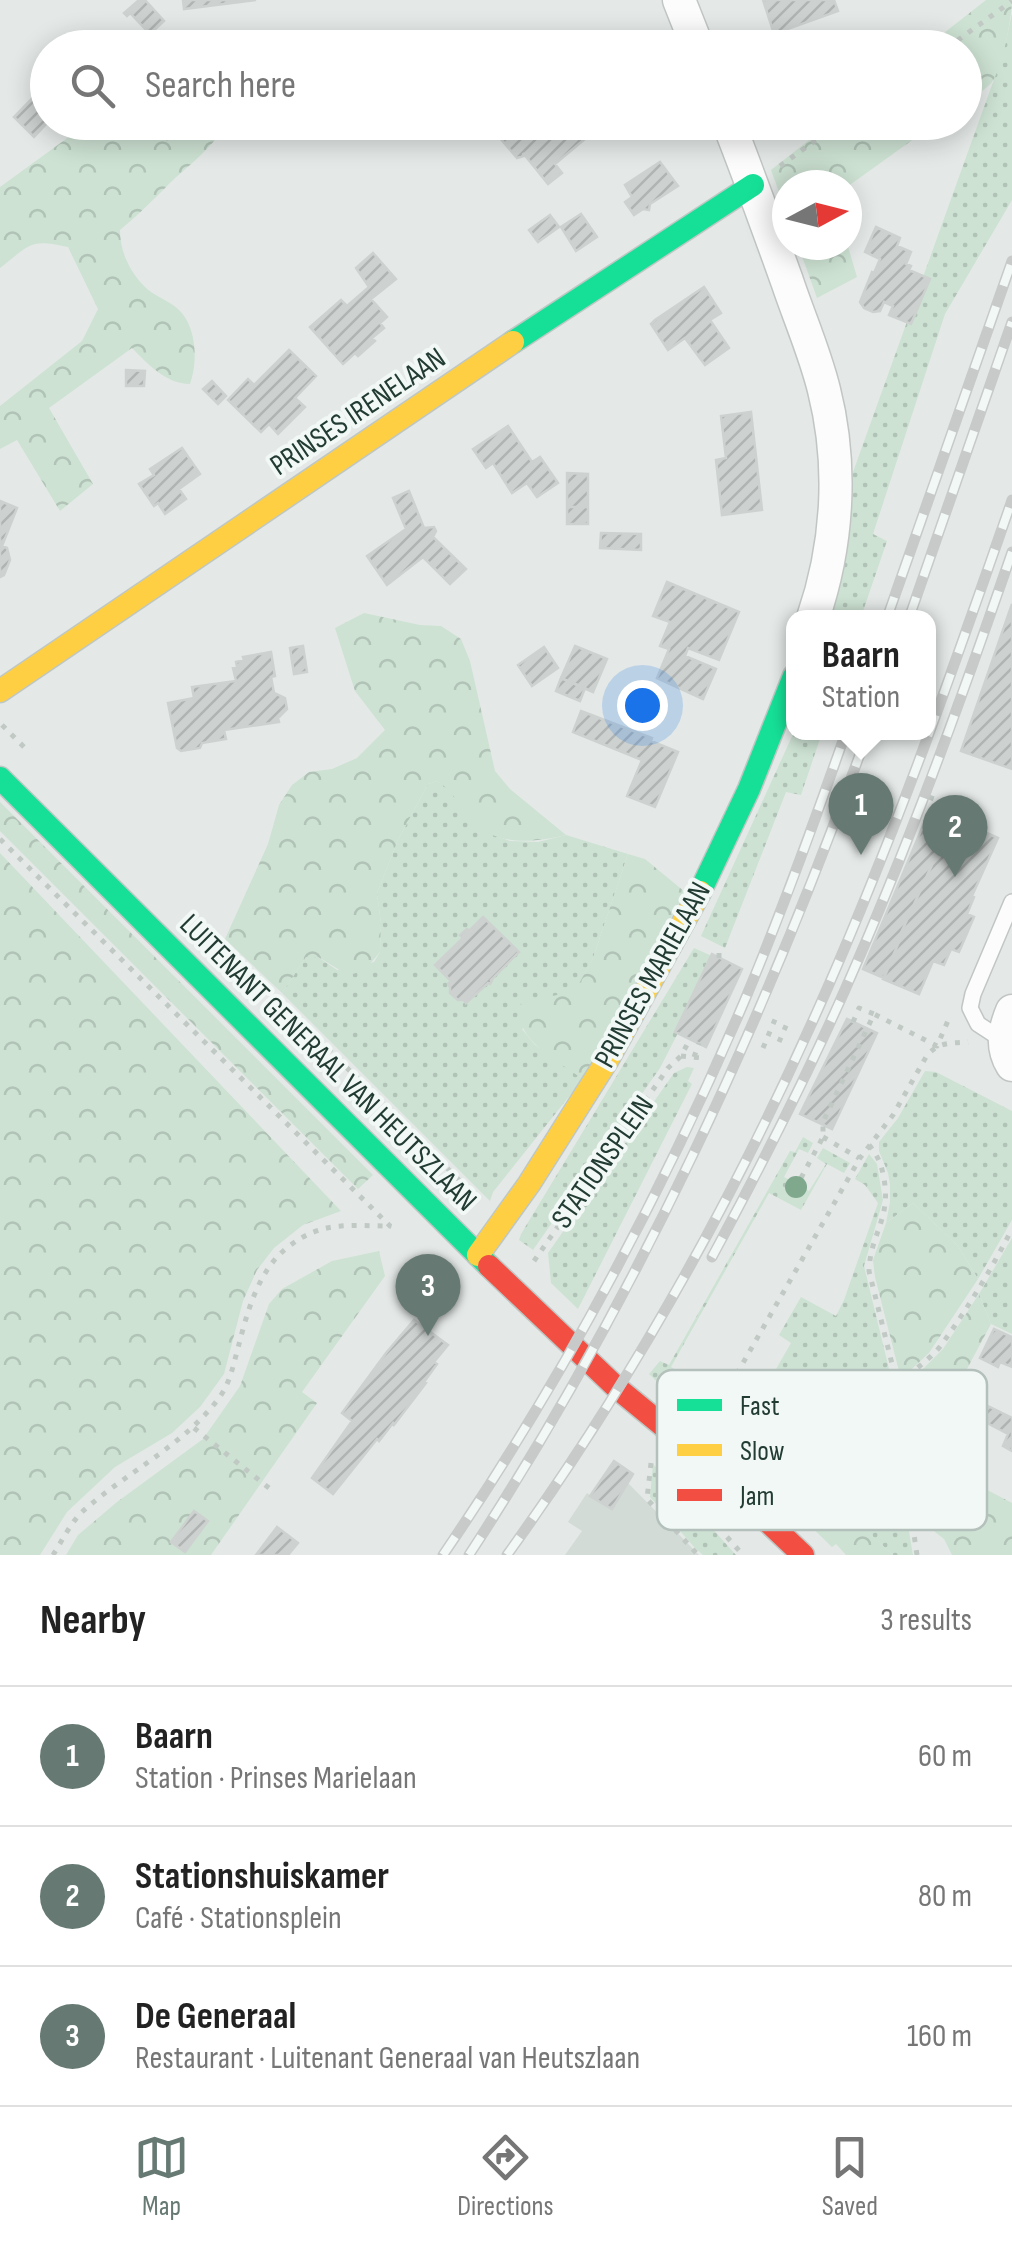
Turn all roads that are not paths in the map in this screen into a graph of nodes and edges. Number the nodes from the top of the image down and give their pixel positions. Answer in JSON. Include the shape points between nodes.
{"nodes":[{"id":1,"x":679,"y":0,"type":"edge"},
{"id":2,"x":691,"y":30,"type":"edge"},
{"id":3,"x":735,"y":140,"type":"edge"},
{"id":4,"x":753,"y":185,"type":"junction"},
{"id":5,"x":815,"y":610,"type":"edge"},
{"id":6,"x":0,"y":692,"type":"edge"},
{"id":7,"x":786,"y":697,"type":"edge"},
{"id":8,"x":0,"y":778,"type":"edge"},
{"id":9,"x":1012,"y":902,"type":"edge"},
{"id":10,"x":1009,"y":1039,"type":"edge"},
{"id":11,"x":478,"y":1255,"type":"junction"},
{"id":12,"x":617,"y":1388,"type":"junction"},
{"id":13,"x":657,"y":1421,"type":"edge"},
{"id":14,"x":657,"y":1436,"type":"edge"},
{"id":15,"x":777,"y":1530,"type":"edge"},
{"id":16,"x":803,"y":1555,"type":"edge"}],
"edges":[{"from":1,"to":2,"type":"street"},
{"from":3,"to":4,"type":"street"},
{"from":4,"to":5,"type":"street","via":[[824,390],[834,446],[831,548]]},
{"from":4,"to":6,"type":"street","name":"PRINSES IRENELAAN"},
{"from":7,"to":11,"type":"street","name":"PRINSES MARIELAAN","via":[[680,934],[618,1044]]},
{"from":8,"to":11,"type":"street","name":"LUITENANT GENERAAL VAN HEUTSZLAAN"},
{"from":9,"to":10,"type":"lane","via":[[970,1008],[978,1024]]},
{"from":11,"to":12,"type":"street","name":"LUITENANT GENERAAL VAN HEUTSZLAAN"},
{"from":12,"to":13,"type":"street"},
{"from":12,"to":14,"type":"street"},
{"from":15,"to":16,"type":"street"}]}
